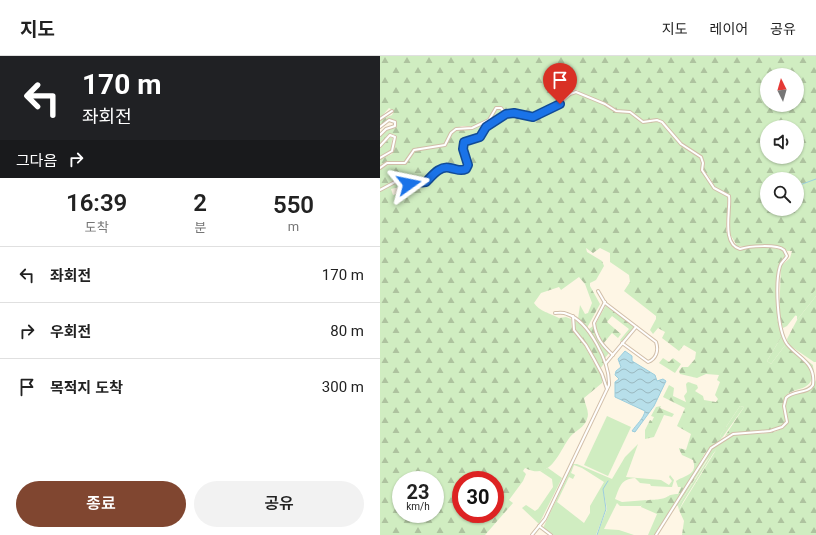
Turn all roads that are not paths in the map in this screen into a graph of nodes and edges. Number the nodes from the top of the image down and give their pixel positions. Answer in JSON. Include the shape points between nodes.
{"nodes":[{"id":1,"x":392,"y":111,"type":"dead end"},
{"id":2,"x":506,"y":114,"type":"junction"},
{"id":3,"x":380,"y":119,"type":"edge"},
{"id":4,"x":380,"y":127,"type":"edge"},
{"id":5,"x":380,"y":135,"type":"edge"},
{"id":6,"x":380,"y":146,"type":"edge"},
{"id":7,"x":380,"y":158,"type":"edge"},
{"id":8,"x":380,"y":168,"type":"edge"},
{"id":9,"x":380,"y":190,"type":"edge"},
{"id":10,"x":598,"y":291,"type":"dead end"},
{"id":11,"x":605,"y":302,"type":"junction"},
{"id":12,"x":555,"y":313,"type":"dead end"},
{"id":13,"x":573,"y":316,"type":"junction"},
{"id":14,"x":636,"y":327,"type":"junction"},
{"id":15,"x":622,"y":344,"type":"junction"},
{"id":16,"x":613,"y":355,"type":"junction"},
{"id":17,"x":606,"y":363,"type":"junction"},
{"id":18,"x":813,"y":364,"type":"dead end"},
{"id":19,"x":815,"y":368,"type":"edge"},
{"id":20,"x":607,"y":391,"type":"junction"},
{"id":21,"x":539,"y":526,"type":"junction"},
{"id":22,"x":532,"y":535,"type":"edge"},
{"id":23,"x":550,"y":535,"type":"edge"},
{"id":24,"x":656,"y":535,"type":"edge"}],
"edges":[{"from":1,"to":3,"type":"street"},
{"from":2,"to":8,"type":"street","via":[[501,108],[496,108],[489,120],[472,128],[456,129],[445,145],[414,150],[405,163],[387,163]]},
{"from":2,"to":9,"type":"street","via":[[486,127],[480,137],[464,142],[463,149],[468,165],[465,170],[445,168],[433,173],[422,183],[395,182]]},
{"from":2,"to":18,"type":"street","via":[[537,116],[576,92],[616,111],[630,112],[643,122],[662,122],[681,144],[701,157],[704,173],[716,190],[728,196],[728,234],[736,247],[740,249],[749,246],[777,246],[787,254],[780,266],[778,319],[788,345]]},
{"from":4,"to":5,"type":"street","via":[[389,120],[395,122],[395,126],[386,129]]},
{"from":6,"to":7,"type":"street","via":[[390,135],[395,137],[392,152]]},
{"from":10,"to":11,"type":"street"},
{"from":11,"to":14,"type":"street"},
{"from":11,"to":16,"type":"street","via":[[594,327],[600,342]]},
{"from":12,"to":13,"type":"street"},
{"from":13,"to":17,"type":"street","via":[[587,331]]},
{"from":13,"to":20,"type":"street","via":[[574,330],[598,367]]},
{"from":14,"to":15,"type":"street"},
{"from":14,"to":15,"type":"street","via":[[656,342],[657,352],[654,358],[646,361]]},
{"from":15,"to":16,"type":"street"},
{"from":16,"to":17,"type":"street"},
{"from":17,"to":20,"type":"street","via":[[609,382]]},
{"from":19,"to":24,"type":"street","via":[[811,388],[793,393],[786,398],[784,406],[787,422],[782,426],[765,432],[733,434],[709,450]]},
{"from":20,"to":21,"type":"street"},
{"from":21,"to":22,"type":"street"},
{"from":21,"to":23,"type":"street"}]}
